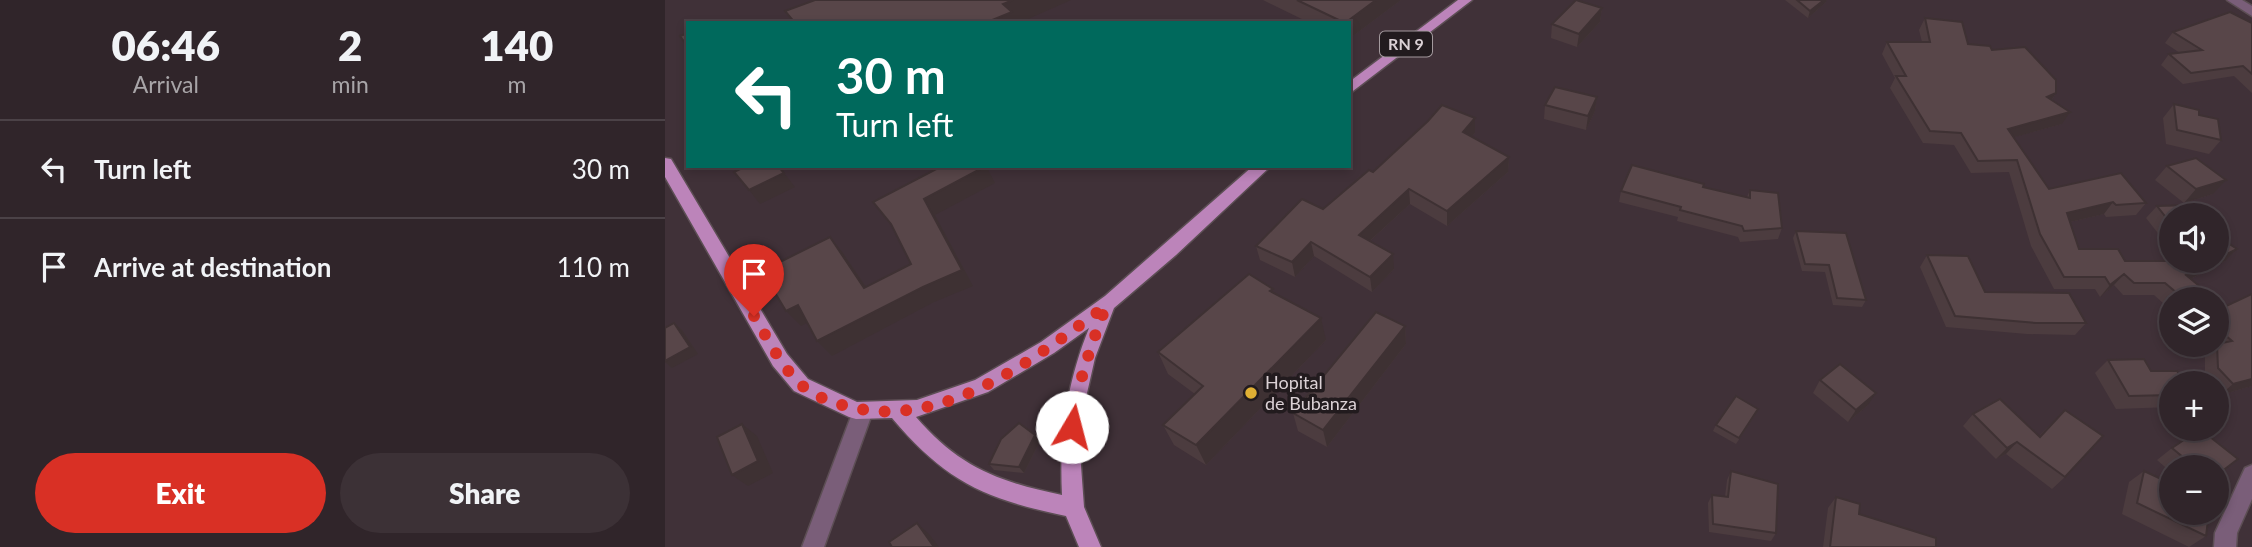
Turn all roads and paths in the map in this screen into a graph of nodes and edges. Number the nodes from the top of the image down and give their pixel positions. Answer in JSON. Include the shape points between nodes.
{"nodes":[{"id":1,"x":1466,"y":0,"type":"edge"},
{"id":2,"x":2232,"y":0,"type":"edge"},
{"id":3,"x":2252,"y":12,"type":"edge"},
{"id":4,"x":1351,"y":88,"type":"edge"},
{"id":5,"x":665,"y":163,"type":"edge"},
{"id":6,"x":1261,"y":168,"type":"edge"},
{"id":7,"x":1106,"y":306,"type":"junction"},
{"id":8,"x":863,"y":411,"type":"junction"},
{"id":9,"x":899,"y":412,"type":"junction"},
{"id":10,"x":2252,"y":475,"type":"edge"},
{"id":11,"x":1073,"y":507,"type":"junction"},
{"id":12,"x":813,"y":547,"type":"edge"},
{"id":13,"x":1090,"y":547,"type":"edge"},
{"id":14,"x":2225,"y":547,"type":"edge"}],
"edges":[{"from":1,"to":4,"type":"main road","number":"RN 9"},
{"from":2,"to":3,"type":"street"},
{"from":5,"to":8,"type":"main road","via":[[780,360],[800,384],[827,401]]},
{"from":6,"to":7,"type":"main road"},
{"from":7,"to":9,"type":"main road","via":[[1014,370],[940,402]]},
{"from":7,"to":11,"type":"main road","via":[[1075,402],[1070,452]]},
{"from":8,"to":9,"type":"main road"},
{"from":8,"to":12,"type":"street"},
{"from":9,"to":11,"type":"main road","via":[[924,444],[954,468],[987,486]]},
{"from":10,"to":14,"type":"street","via":[[2226,533]]},
{"from":11,"to":13,"type":"main road"}]}
